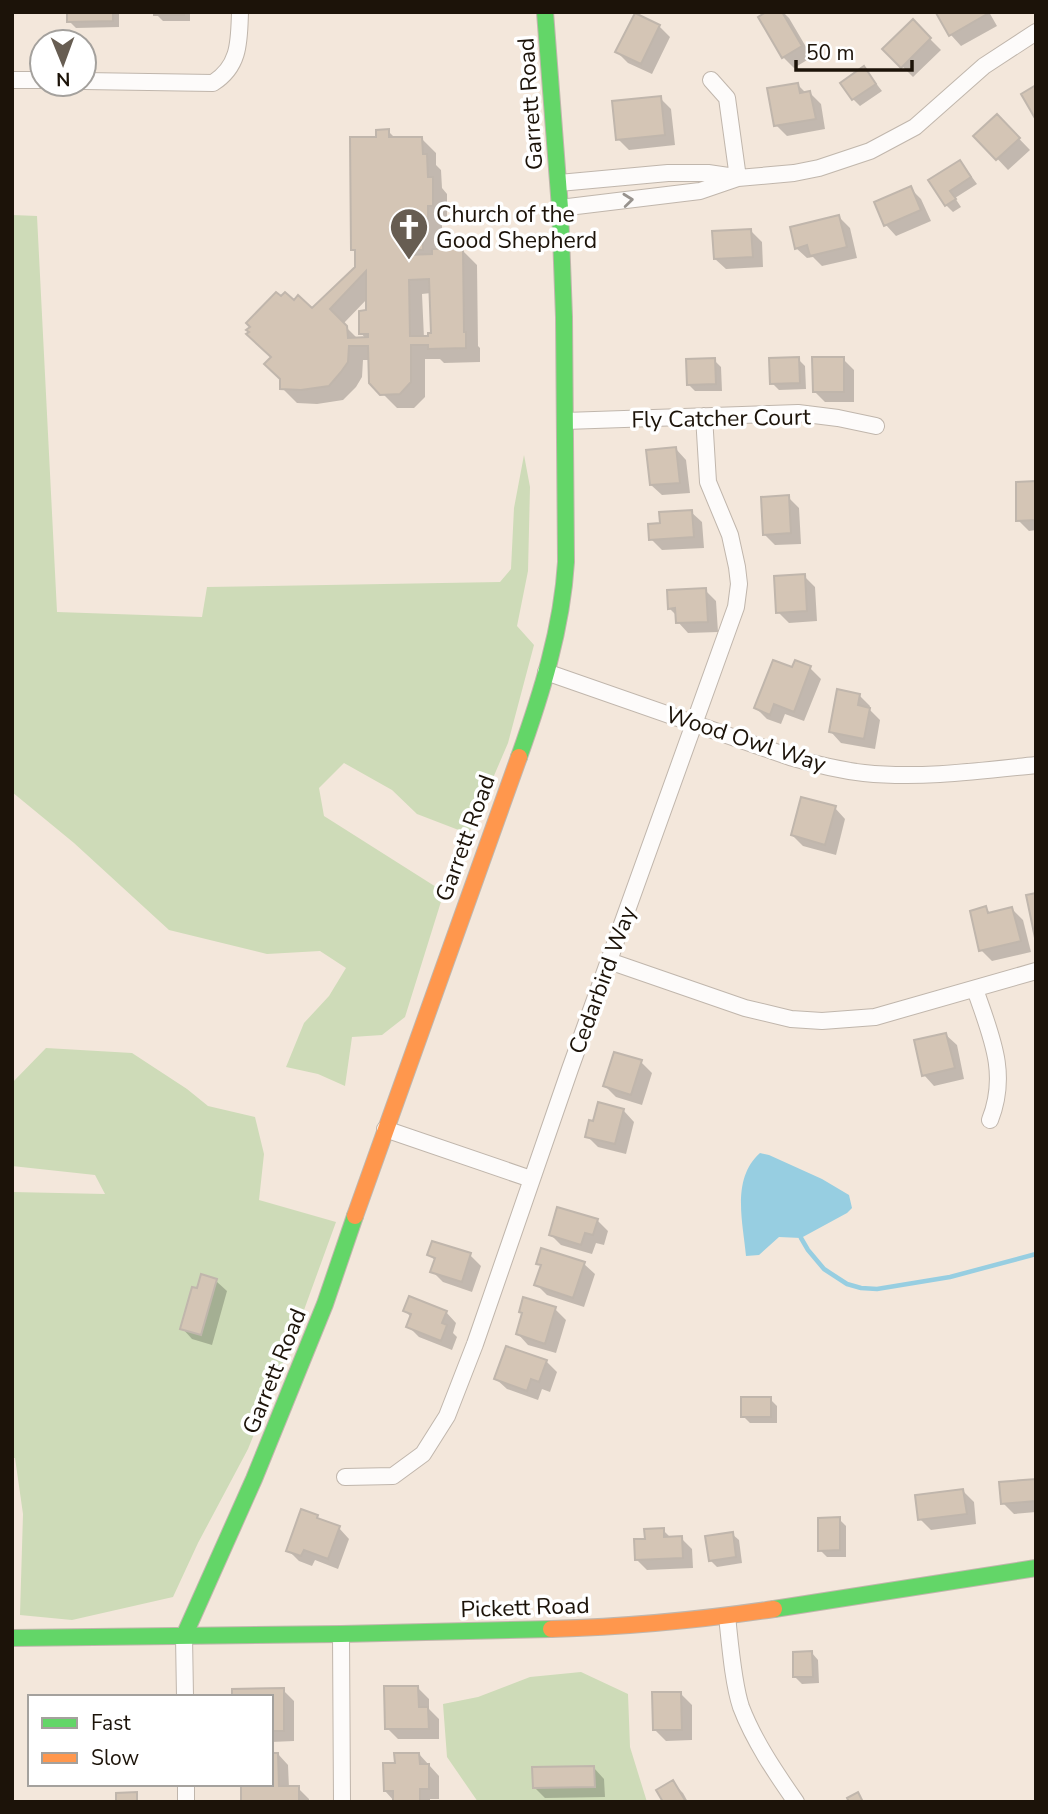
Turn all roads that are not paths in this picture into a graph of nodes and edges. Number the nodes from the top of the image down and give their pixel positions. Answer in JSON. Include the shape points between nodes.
{"nodes":[{"id":1,"x":240,"y":12,"type":"edge"},
{"id":2,"x":545,"y":12,"type":"edge"},
{"id":3,"x":1036,"y":32,"type":"edge"},
{"id":4,"x":98,"y":80,"type":"edge"},
{"id":5,"x":711,"y":80,"type":"dead end"},
{"id":6,"x":738,"y":178,"type":"junction"},
{"id":7,"x":559,"y":183,"type":"junction"},
{"id":8,"x":560,"y":208,"type":"junction"},
{"id":9,"x":704,"y":416,"type":"junction"},
{"id":10,"x":565,"y":421,"type":"junction"},
{"id":11,"x":876,"y":426,"type":"dead end"},
{"id":12,"x":547,"y":672,"type":"junction"},
{"id":13,"x":694,"y":723,"type":"junction"},
{"id":14,"x":1036,"y":765,"type":"edge"},
{"id":15,"x":609,"y":961,"type":"junction"},
{"id":16,"x":1036,"y":971,"type":"edge"},
{"id":17,"x":975,"y":989,"type":"junction"},
{"id":18,"x":990,"y":1120,"type":"dead end"},
{"id":19,"x":385,"y":1129,"type":"junction"},
{"id":20,"x":531,"y":1179,"type":"junction"},
{"id":21,"x":345,"y":1477,"type":"dead end"},
{"id":22,"x":1036,"y":1568,"type":"edge"},
{"id":23,"x":727,"y":1616,"type":"junction"},
{"id":24,"x":341,"y":1634,"type":"junction"},
{"id":25,"x":184,"y":1636,"type":"junction"},
{"id":26,"x":12,"y":1639,"type":"edge"},
{"id":27,"x":185,"y":1695,"type":"edge"},
{"id":28,"x":342,"y":1802,"type":"edge"},
{"id":29,"x":796,"y":1802,"type":"edge"}],
"edges":[{"from":1,"to":4,"type":"street","via":[[237,52],[231,67],[213,83]]},
{"from":2,"to":7,"type":"street","name":"Garrett Road"},
{"from":3,"to":6,"type":"street","via":[[984,66],[915,127],[870,151],[819,168]]},
{"from":5,"to":6,"type":"street","via":[[727,98]]},
{"from":6,"to":7,"type":"street","via":[[668,173]]},
{"from":8,"to":6,"type":"street","one_way":true,"via":[[700,191]]},
{"from":7,"to":8,"type":"street","name":"Garrett Road"},
{"from":8,"to":10,"type":"street","name":"Garrett Road"},
{"from":9,"to":10,"type":"street","name":"Fly Catcher Court"},
{"from":9,"to":11,"type":"street","name":"Fly Catcher Court","via":[[799,414]]},
{"from":9,"to":13,"type":"street","name":"Cedarbird Way","via":[[708,482],[730,535],[739,584],[736,607]]},
{"from":10,"to":12,"type":"street","name":"Garrett Road","via":[[565,580]]},
{"from":12,"to":13,"type":"street","name":"Wood Owl Way"},
{"from":12,"to":19,"type":"street","name":"Garrett Road"},
{"from":13,"to":14,"type":"street","name":"Wood Owl Way","via":[[790,757],[863,773],[902,775]]},
{"from":13,"to":15,"type":"street","name":"Cedarbird Way"},
{"from":15,"to":17,"type":"street","via":[[791,1019],[876,1017]]},
{"from":15,"to":20,"type":"street","name":"Cedarbird Way"},
{"from":16,"to":17,"type":"street"},
{"from":17,"to":18,"type":"street","via":[[997,1059],[997,1103]]},
{"from":19,"to":20,"type":"street"},
{"from":19,"to":25,"type":"street","name":"Garrett Road","via":[[320,1317]]},
{"from":20,"to":21,"type":"street","name":"Cedarbird Way","via":[[447,1416],[423,1454],[393,1476]]},
{"from":22,"to":23,"type":"street","name":"Pickett Road"},
{"from":23,"to":24,"type":"street","name":"Pickett Road","via":[[567,1630]]},
{"from":23,"to":29,"type":"street","via":[[740,1705],[761,1749]]},
{"from":24,"to":25,"type":"street","name":"Pickett Road"},
{"from":24,"to":28,"type":"street"},
{"from":25,"to":26,"type":"street","name":"Pickett Road"},
{"from":25,"to":27,"type":"street"}]}
